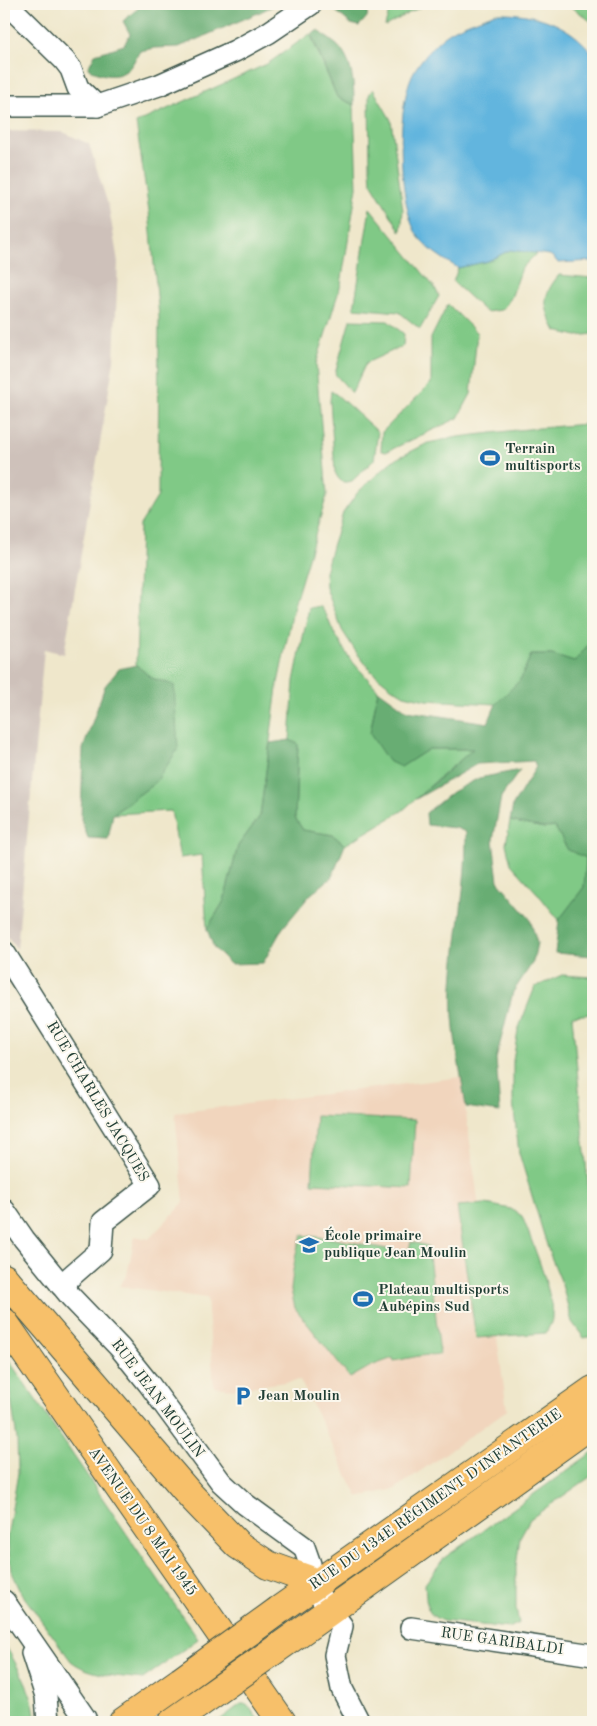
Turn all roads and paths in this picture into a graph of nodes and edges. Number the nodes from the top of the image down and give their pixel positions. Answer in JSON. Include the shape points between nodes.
{"nodes":[{"id":1,"x":7,"y":4,"type":"edge"},
{"id":2,"x":311,"y":4,"type":"edge"},
{"id":3,"x":4,"y":106,"type":"edge"},
{"id":4,"x":97,"y":106,"type":"junction"},
{"id":5,"x":4,"y":952,"type":"edge"},
{"id":6,"x":4,"y":1210,"type":"edge"},
{"id":7,"x":4,"y":1278,"type":"edge"},
{"id":8,"x":61,"y":1285,"type":"junction"},
{"id":9,"x":4,"y":1322,"type":"edge"},
{"id":10,"x":593,"y":1390,"type":"edge"},
{"id":11,"x":593,"y":1423,"type":"edge"},
{"id":12,"x":310,"y":1583,"type":"junction"},
{"id":13,"x":4,"y":1601,"type":"edge"},
{"id":14,"x":336,"y":1618,"type":"junction"},
{"id":15,"x":410,"y":1628,"type":"dead end"},
{"id":16,"x":24,"y":1632,"type":"junction"},
{"id":17,"x":593,"y":1656,"type":"edge"},
{"id":18,"x":48,"y":1722,"type":"edge"},
{"id":19,"x":86,"y":1722,"type":"edge"},
{"id":20,"x":123,"y":1722,"type":"edge"},
{"id":21,"x":173,"y":1722,"type":"edge"},
{"id":22,"x":282,"y":1722,"type":"edge"},
{"id":23,"x":359,"y":1722,"type":"edge"}],
"edges":[{"from":1,"to":4,"type":"street","via":[[64,60],[78,88]]},
{"from":2,"to":4,"type":"street","via":[[235,51],[159,85]]},
{"from":3,"to":4,"type":"street"},
{"from":5,"to":8,"type":"street","name":"RUE CHARLES JACQUES","via":[[150,1185],[103,1222],[101,1250]]},
{"from":6,"to":8,"type":"street","name":"RUE JEAN MOULIN"},
{"from":7,"to":12,"type":"main road","via":[[238,1545],[268,1565]]},
{"from":8,"to":12,"type":"street","name":"RUE JEAN MOULIN","via":[[120,1348],[221,1482],[245,1504],[304,1547],[310,1564]]},
{"from":9,"to":22,"type":"main road","name":"AVENUE DU 8 MAI 1945"},
{"from":10,"to":12,"type":"main road","name":"RUE DU 134E RÉGIMENT D'INFANTERIE"},
{"from":11,"to":14,"type":"main road","name":"RUE DU 134E RÉGIMENT D'INFANTERIE","via":[[376,1579]]},
{"from":12,"to":14,"type":"street"},
{"from":12,"to":20,"type":"main road","name":"RUE DU 134E RÉGIMENT D'INFANTERIE","bridge":true,"via":[[279,1610]]},
{"from":13,"to":16,"type":"street"},
{"from":14,"to":21,"type":"main road","name":"RUE DU 134E RÉGIMENT D'INFANTERIE","bridge":true,"via":[[296,1635]]},
{"from":14,"to":23,"type":"street","via":[[335,1654],[342,1690]]},
{"from":15,"to":17,"type":"street","name":"RUE GARIBALDI"},
{"from":16,"to":18,"type":"street","via":[[46,1696]]},
{"from":16,"to":19,"type":"street"}]}
